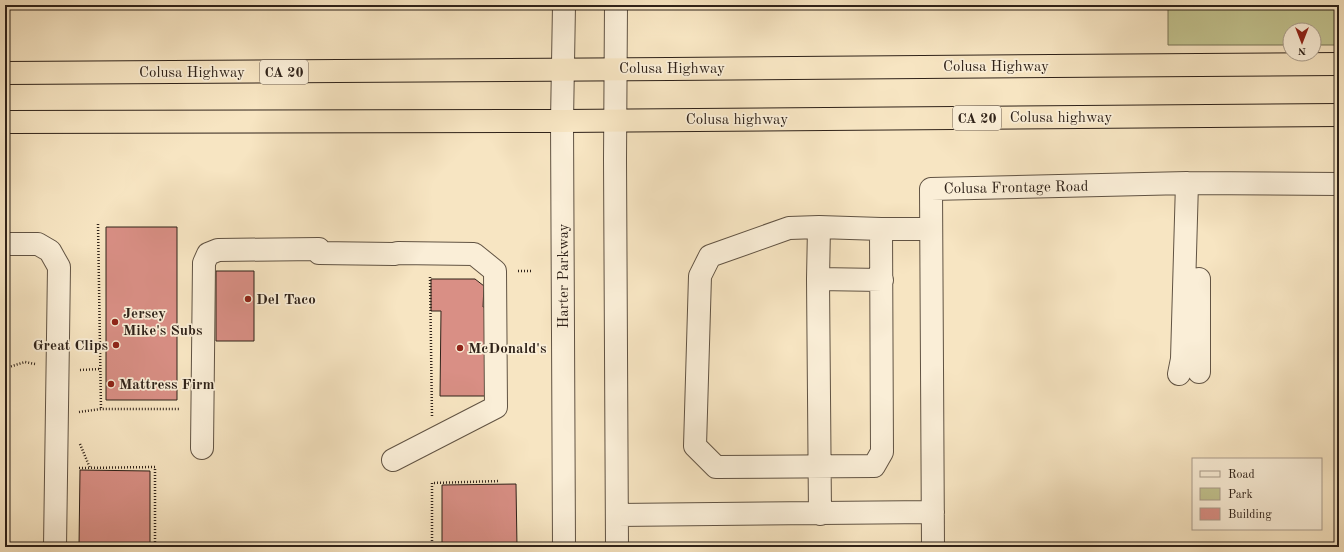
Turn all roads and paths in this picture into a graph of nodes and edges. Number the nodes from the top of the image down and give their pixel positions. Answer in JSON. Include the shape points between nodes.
{"nodes":[{"id":1,"x":564,"y":5,"type":"edge"},
{"id":2,"x":616,"y":5,"type":"edge"},
{"id":3,"x":1339,"y":64,"type":"edge"},
{"id":4,"x":616,"y":69,"type":"junction"},
{"id":5,"x":562,"y":70,"type":"junction"},
{"id":6,"x":5,"y":73,"type":"edge"},
{"id":7,"x":1339,"y":116,"type":"edge"},
{"id":8,"x":616,"y":120,"type":"junction"},
{"id":9,"x":562,"y":121,"type":"junction"},
{"id":10,"x":5,"y":122,"type":"edge"},
{"id":11,"x":1193,"y":183,"type":"junction"},
{"id":12,"x":1339,"y":184,"type":"edge"},
{"id":13,"x":98,"y":224,"type":"dead end"},
{"id":14,"x":819,"y":227,"type":"junction"},
{"id":15,"x":881,"y":229,"type":"junction"},
{"id":16,"x":931,"y":229,"type":"junction"},
{"id":17,"x":5,"y":244,"type":"edge"},
{"id":18,"x":430,"y":271,"type":"dead end"},
{"id":19,"x":533,"y":271,"type":"dead end"},
{"id":20,"x":495,"y":274,"type":"junction"},
{"id":21,"x":818,"y":279,"type":"junction"},
{"id":22,"x":882,"y":280,"type":"junction"},
{"id":23,"x":1189,"y":373,"type":"dead end"},
{"id":24,"x":101,"y":409,"type":"junction"},
{"id":25,"x":180,"y":409,"type":"dead end"},
{"id":26,"x":78,"y":418,"type":"dead end"},
{"id":27,"x":432,"y":423,"type":"dead end"},
{"id":28,"x":78,"y":438,"type":"dead end"},
{"id":29,"x":202,"y":448,"type":"dead end"},
{"id":30,"x":393,"y":460,"type":"dead end"},
{"id":31,"x":820,"y":466,"type":"junction"},
{"id":32,"x":74,"y":467,"type":"dead end"},
{"id":33,"x":90,"y":468,"type":"junction"},
{"id":34,"x":500,"y":481,"type":"dead end"},
{"id":35,"x":932,"y":512,"type":"junction"},
{"id":36,"x":820,"y":514,"type":"junction"},
{"id":37,"x":617,"y":516,"type":"junction"},
{"id":38,"x":55,"y":547,"type":"edge"},
{"id":39,"x":155,"y":547,"type":"edge"},
{"id":40,"x":432,"y":547,"type":"edge"},
{"id":41,"x":564,"y":547,"type":"edge"},
{"id":42,"x":617,"y":547,"type":"edge"},
{"id":43,"x":933,"y":547,"type":"edge"}],
"edges":[{"from":1,"to":5,"type":"street","name":"Harter Parkway"},
{"from":2,"to":4,"type":"street"},
{"from":3,"to":4,"type":"highway","name":"Colusa Highway","number":"CA 20"},
{"from":4,"to":5,"type":"highway","name":"Colusa Highway","number":"CA 20"},
{"from":4,"to":8,"type":"street"},
{"from":5,"to":6,"type":"highway","name":"Colusa Highway","number":"CA 20"},
{"from":5,"to":9,"type":"street","name":"Harter Parkway"},
{"from":7,"to":8,"type":"highway","name":"Colusa highway","number":"CA 20"},
{"from":8,"to":9,"type":"highway","number":"CA 20"},
{"from":8,"to":37,"type":"street"},
{"from":9,"to":10,"type":"highway","number":"CA 20"},
{"from":9,"to":41,"type":"street","name":"Harter Parkway"},
{"from":11,"to":12,"type":"street","name":"Colusa Frontage Road"},
{"from":11,"to":16,"type":"street","name":"Colusa Frontage Road","via":[[931,189]]},
{"from":11,"to":23,"type":"street","via":[[1182,359]]},
{"from":13,"to":24,"type":"path"},
{"from":14,"to":15,"type":"street"},
{"from":14,"to":21,"type":"street"},
{"from":14,"to":31,"type":"street","via":[[789,228],[710,256],[700,276],[694,446],[716,467]]},
{"from":15,"to":16,"type":"street"},
{"from":15,"to":22,"type":"street"},
{"from":16,"to":35,"type":"street","name":"Colusa Frontage Road"},
{"from":17,"to":38,"type":"street","via":[[38,244],[50,251],[59,267]]},
{"from":18,"to":27,"type":"path"},
{"from":19,"to":20,"type":"path"},
{"from":20,"to":29,"type":"street","via":[[495,271],[474,254],[319,253],[319,250],[218,250],[208,254],[204,262]]},
{"from":20,"to":30,"type":"street","via":[[496,407]]},
{"from":21,"to":22,"type":"street"},
{"from":21,"to":31,"type":"street"},
{"from":22,"to":31,"type":"street","via":[[882,452],[874,466]]},
{"from":24,"to":25,"type":"path"},
{"from":24,"to":26,"type":"path","via":[[78,412]]},
{"from":28,"to":33,"type":"path"},
{"from":31,"to":36,"type":"street"},
{"from":32,"to":33,"type":"path"},
{"from":33,"to":39,"type":"path","via":[[155,467]]},
{"from":34,"to":40,"type":"path","via":[[432,483]]},
{"from":35,"to":36,"type":"street"},
{"from":35,"to":43,"type":"street","name":"Colusa Frontage Road"},
{"from":36,"to":37,"type":"street"},
{"from":37,"to":42,"type":"street"}]}
